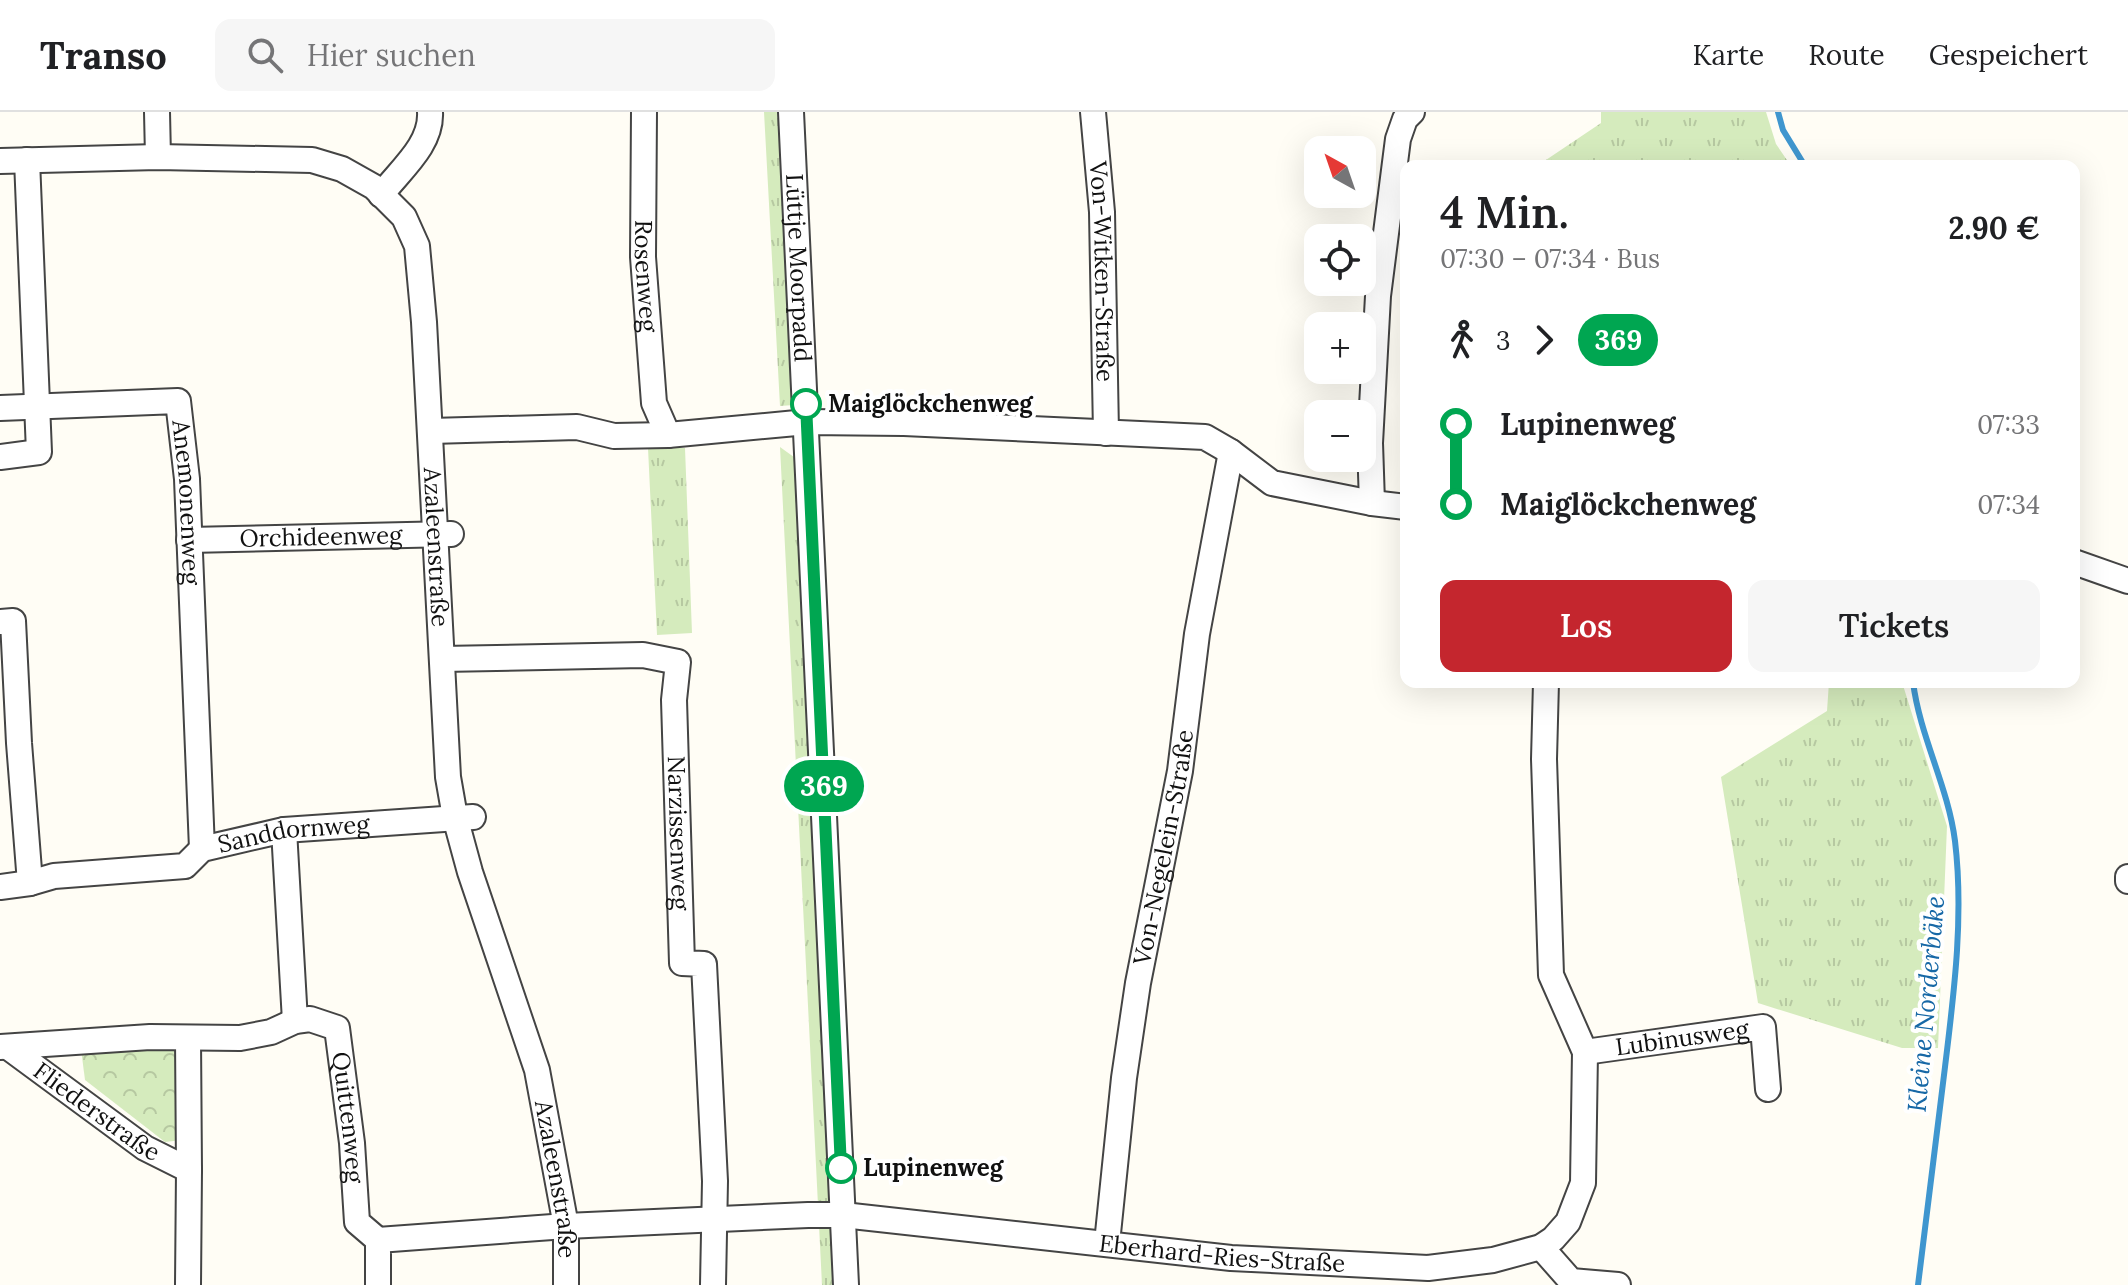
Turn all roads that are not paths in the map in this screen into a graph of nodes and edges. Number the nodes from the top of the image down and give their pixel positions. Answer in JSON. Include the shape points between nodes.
{"nodes":[{"id":1,"x":157,"y":112,"type":"edge"},
{"id":2,"x":430,"y":112,"type":"edge"},
{"id":3,"x":644,"y":112,"type":"edge"},
{"id":4,"x":791,"y":112,"type":"edge"},
{"id":5,"x":1093,"y":112,"type":"edge"},
{"id":6,"x":1412,"y":112,"type":"edge"},
{"id":7,"x":158,"y":157,"type":"junction"},
{"id":8,"x":27,"y":160,"type":"junction"},
{"id":9,"x":0,"y":161,"type":"edge"},
{"id":10,"x":381,"y":195,"type":"junction"},
{"id":11,"x":36,"y":406,"type":"junction"},
{"id":12,"x":0,"y":408,"type":"edge"},
{"id":13,"x":807,"y":422,"type":"junction"},
{"id":14,"x":431,"y":431,"type":"junction"},
{"id":15,"x":1106,"y":433,"type":"junction"},
{"id":16,"x":668,"y":435,"type":"junction"},
{"id":17,"x":1231,"y":452,"type":"junction"},
{"id":18,"x":0,"y":457,"type":"edge"},
{"id":19,"x":1372,"y":503,"type":"junction"},
{"id":20,"x":1400,"y":506,"type":"edge"},
{"id":21,"x":445,"y":535,"type":"junction"},
{"id":22,"x":189,"y":540,"type":"junction"},
{"id":23,"x":2080,"y":564,"type":"edge"},
{"id":24,"x":2128,"y":581,"type":"edge"},
{"id":25,"x":0,"y":622,"type":"edge"},
{"id":26,"x":442,"y":659,"type":"junction"},
{"id":27,"x":1546,"y":688,"type":"edge"},
{"id":28,"x":464,"y":817,"type":"junction"},
{"id":29,"x":284,"y":830,"type":"junction"},
{"id":30,"x":202,"y":849,"type":"junction"},
{"id":31,"x":30,"y":883,"type":"junction"},
{"id":32,"x":0,"y":887,"type":"edge"},
{"id":33,"x":295,"y":1021,"type":"junction"},
{"id":34,"x":150,"y":1037,"type":"joint"},
{"id":35,"x":188,"y":1039,"type":"junction"},
{"id":36,"x":4,"y":1047,"type":"edge"},
{"id":37,"x":1585,"y":1052,"type":"junction"},
{"id":38,"x":1768,"y":1089,"type":"dead end"},
{"id":39,"x":189,"y":1170,"type":"junction"},
{"id":40,"x":843,"y":1215,"type":"junction"},
{"id":41,"x":714,"y":1220,"type":"junction"},
{"id":42,"x":566,"y":1226,"type":"junction"},
{"id":43,"x":378,"y":1240,"type":"junction"},
{"id":44,"x":1107,"y":1243,"type":"junction"},
{"id":45,"x":1541,"y":1247,"type":"junction"},
{"id":46,"x":188,"y":1285,"type":"edge"},
{"id":47,"x":378,"y":1285,"type":"edge"},
{"id":48,"x":566,"y":1285,"type":"edge"},
{"id":49,"x":713,"y":1285,"type":"edge"},
{"id":50,"x":846,"y":1285,"type":"edge"},
{"id":51,"x":1618,"y":1285,"type":"edge"}],
"edges":[{"from":1,"to":7,"type":"street"},
{"from":2,"to":10,"type":"street","via":[[426,139]]},
{"from":3,"to":16,"type":"street","name":"Rosenweg","via":[[643,257],[654,403]]},
{"from":4,"to":13,"type":"street","name":"Lüttje Moorpadd"},
{"from":5,"to":15,"type":"street","name":"Von-Witken-Straße","via":[[1102,212]]},
{"from":6,"to":19,"type":"street","via":[[1398,139],[1378,296]]},
{"from":7,"to":8,"type":"street","name":"Azaleenstraße"},
{"from":7,"to":10,"type":"street","name":"Azaleenstraße","via":[[312,160],[342,169]]},
{"from":8,"to":9,"type":"street","name":"Azaleenstraße"},
{"from":8,"to":11,"type":"street"},
{"from":10,"to":14,"type":"street","name":"Azaleenstraße","via":[[404,217],[417,246]]},
{"from":11,"to":12,"type":"street"},
{"from":11,"to":18,"type":"street","via":[[39,452]]},
{"from":11,"to":22,"type":"street","name":"Anemonenweg","via":[[178,401]]},
{"from":13,"to":15,"type":"street"},
{"from":13,"to":16,"type":"street"},
{"from":13,"to":40,"type":"street","name":"Lüttje Moorpadd"},
{"from":14,"to":16,"type":"street","via":[[577,427],[614,436]]},
{"from":14,"to":21,"type":"street","name":"Azaleenstraße"},
{"from":15,"to":17,"type":"street","via":[[1205,437]]},
{"from":17,"to":19,"type":"street","via":[[1272,483]]},
{"from":17,"to":44,"type":"street","name":"Von-Negelein-Straße","via":[[1197,634],[1180,771],[1138,983]]},
{"from":19,"to":20,"type":"street"},
{"from":21,"to":22,"type":"street","name":"Orchideenweg"},
{"from":21,"to":26,"type":"street","name":"Azaleenstraße"},
{"from":22,"to":30,"type":"street","name":"Anemonenweg"},
{"from":23,"to":24,"type":"street"},
{"from":25,"to":31,"type":"street","via":[[13,621]]},
{"from":26,"to":28,"type":"street","name":"Azaleenstraße","via":[[448,777]]},
{"from":26,"to":41,"type":"street","name":"Narzissenweg","via":[[643,655],[678,662],[674,700],[682,963],[704,964]]},
{"from":27,"to":37,"type":"street","name":"Eberhard-Ries-Straße","via":[[1551,975]]},
{"from":28,"to":29,"type":"street","name":"Sanddornweg"},
{"from":28,"to":42,"type":"street","name":"Azaleenstraße","via":[[470,872],[537,1070]]},
{"from":29,"to":30,"type":"street","name":"Sanddornweg"},
{"from":29,"to":33,"type":"street"},
{"from":30,"to":31,"type":"street","name":"Sanddornweg","via":[[185,866],[54,876]]},
{"from":31,"to":32,"type":"street","name":"Sanddornweg"},
{"from":33,"to":35,"type":"street","name":"Quittenweg","via":[[240,1038]]},
{"from":33,"to":43,"type":"street","name":"Quittenweg","via":[[310,1019],[337,1028],[357,1222]]},
{"from":34,"to":35,"type":"street","name":"Quittenweg"},
{"from":34,"to":36,"type":"street","name":"Fliederstraße"},
{"from":35,"to":39,"type":"street","name":"Fliederstraße"},
{"from":36,"to":39,"type":"street","name":"Fliederstraße","via":[[145,1148]]},
{"from":37,"to":38,"type":"street","name":"Lubinusweg","via":[[1763,1027]]},
{"from":37,"to":45,"type":"street","name":"Eberhard-Ries-Straße","via":[[1583,1183],[1568,1222]]},
{"from":39,"to":46,"type":"street","name":"Fliederstraße"},
{"from":40,"to":41,"type":"street"},
{"from":40,"to":44,"type":"street","name":"Eberhard-Ries-Straße"},
{"from":40,"to":50,"type":"street","name":"Lüttje Moorpadd"},
{"from":41,"to":42,"type":"street"},
{"from":41,"to":49,"type":"street"},
{"from":42,"to":43,"type":"street"},
{"from":42,"to":48,"type":"street","name":"Azaleenstraße"},
{"from":43,"to":47,"type":"street"},
{"from":44,"to":45,"type":"street","name":"Eberhard-Ries-Straße","via":[[1231,1258],[1428,1268],[1493,1260]]},
{"from":45,"to":51,"type":"street","via":[[1571,1281]]}]}
